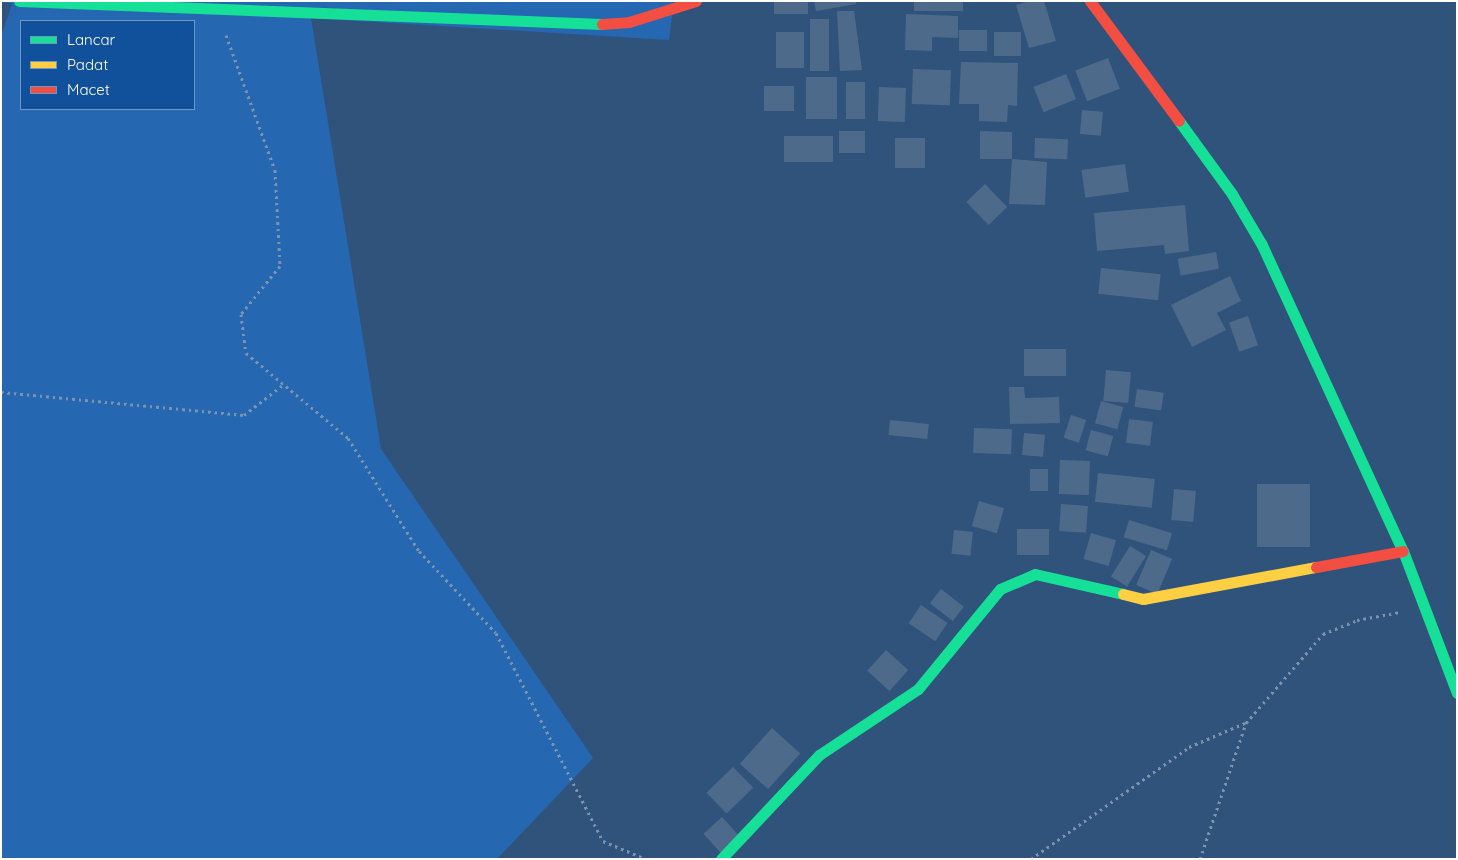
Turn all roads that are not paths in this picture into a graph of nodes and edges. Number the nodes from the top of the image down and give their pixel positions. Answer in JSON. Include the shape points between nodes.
{"nodes":[{"id":1,"x":19,"y":1,"type":"edge"},
{"id":2,"x":696,"y":1,"type":"edge"},
{"id":3,"x":1090,"y":1,"type":"edge"},
{"id":4,"x":1403,"y":551,"type":"junction"},
{"id":5,"x":1457,"y":693,"type":"edge"},
{"id":6,"x":721,"y":859,"type":"edge"}],
"edges":[{"from":1,"to":2,"type":"street","via":[[580,26],[629,22]]},
{"from":3,"to":4,"type":"street","via":[[1232,194],[1262,245]]},
{"from":4,"to":5,"type":"street","via":[[1427,607]]},
{"from":4,"to":6,"type":"street","via":[[1143,599],[1036,574],[1000,589],[918,689],[818,756]]}]}
